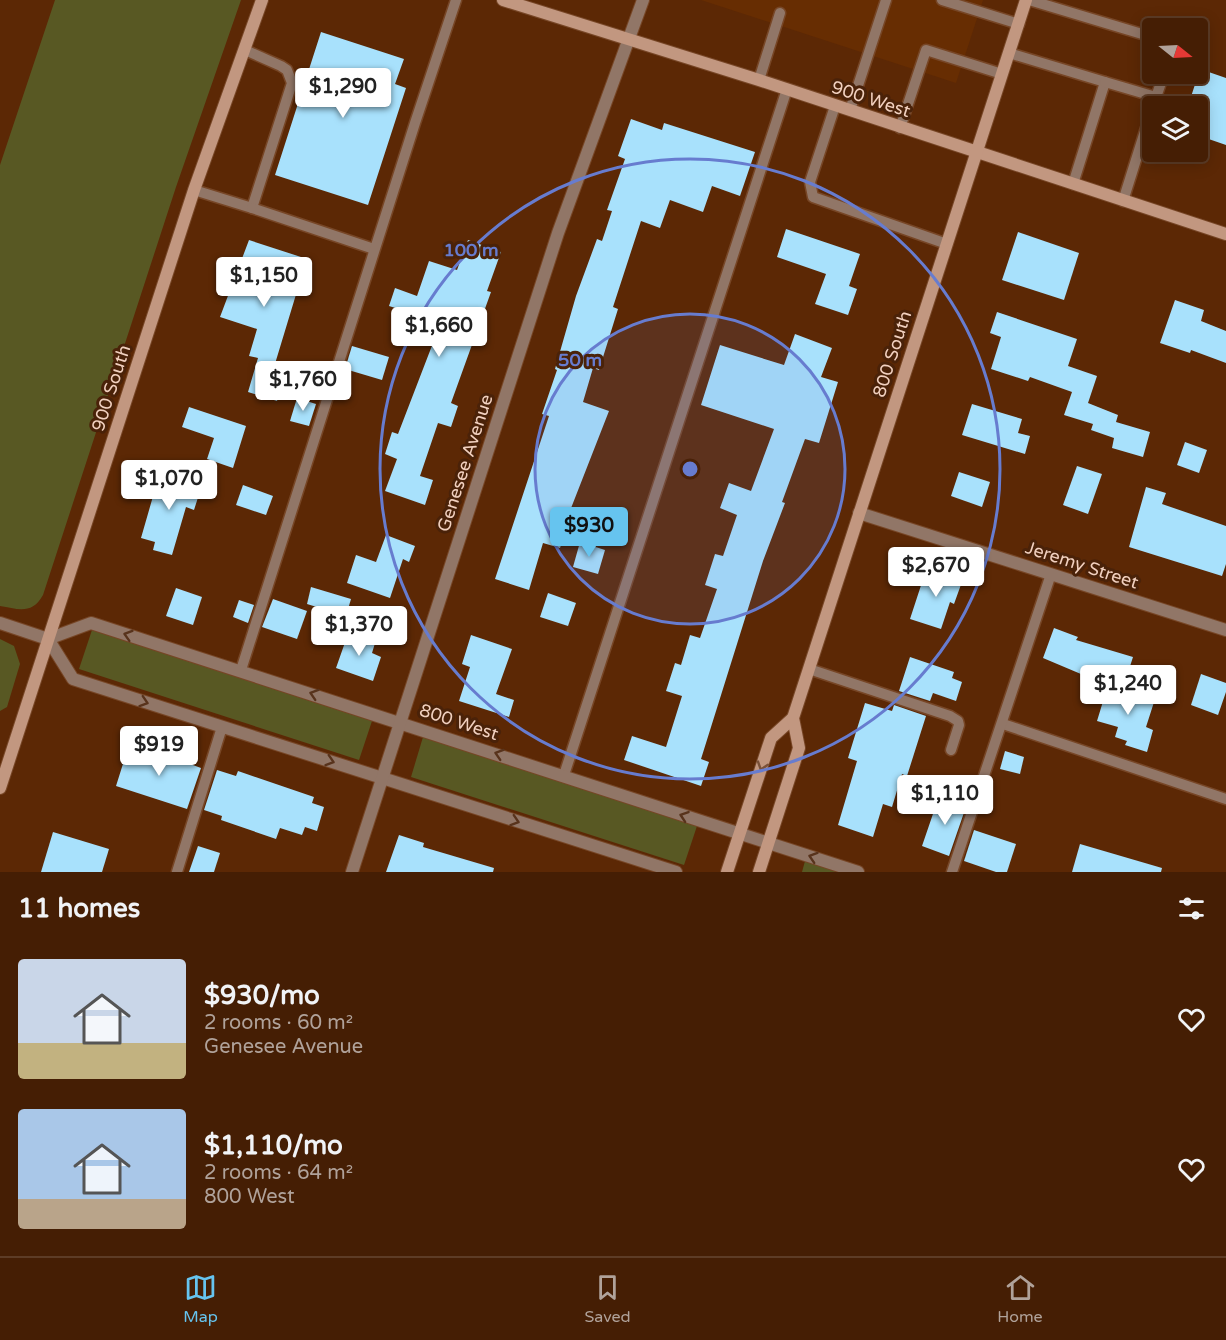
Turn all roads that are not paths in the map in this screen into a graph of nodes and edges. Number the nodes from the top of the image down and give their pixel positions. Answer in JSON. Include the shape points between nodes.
{"nodes":[{"id":1,"x":261,"y":0,"type":"edge"},
{"id":2,"x":456,"y":0,"type":"edge"},
{"id":3,"x":503,"y":0,"type":"edge"},
{"id":4,"x":643,"y":0,"type":"edge"},
{"id":5,"x":886,"y":0,"type":"edge"},
{"id":6,"x":942,"y":0,"type":"edge"},
{"id":7,"x":1028,"y":0,"type":"edge"},
{"id":8,"x":780,"y":13,"type":"dead end"},
{"id":9,"x":1019,"y":24,"type":"junction"},
{"id":10,"x":1142,"y":34,"type":"edge"},
{"id":11,"x":627,"y":39,"type":"junction"},
{"id":12,"x":245,"y":50,"type":"junction"},
{"id":13,"x":1009,"y":53,"type":"junction"},
{"id":14,"x":1002,"y":74,"type":"junction"},
{"id":15,"x":759,"y":80,"type":"junction"},
{"id":16,"x":1105,"y":82,"type":"junction"},
{"id":17,"x":787,"y":89,"type":"junction"},
{"id":18,"x":1142,"y":99,"type":"edge"},
{"id":19,"x":835,"y":106,"type":"junction"},
{"id":20,"x":850,"y":110,"type":"junction"},
{"id":21,"x":900,"y":128,"type":"junction"},
{"id":22,"x":1142,"y":142,"type":"edge"},
{"id":23,"x":976,"y":153,"type":"junction"},
{"id":24,"x":1073,"y":184,"type":"junction"},
{"id":25,"x":194,"y":190,"type":"junction"},
{"id":26,"x":1123,"y":201,"type":"junction"},
{"id":27,"x":252,"y":208,"type":"junction"},
{"id":28,"x":1226,"y":234,"type":"edge"},
{"id":29,"x":947,"y":244,"type":"junction"},
{"id":30,"x":374,"y":249,"type":"junction"},
{"id":31,"x":860,"y":513,"type":"junction"},
{"id":32,"x":1051,"y":574,"type":"junction"},
{"id":33,"x":0,"y":623,"type":"edge"},
{"id":34,"x":1226,"y":630,"type":"edge"},
{"id":35,"x":48,"y":639,"type":"junction"},
{"id":36,"x":809,"y":669,"type":"junction"},
{"id":37,"x":241,"y":670,"type":"junction"},
{"id":38,"x":793,"y":718,"type":"junction"},
{"id":39,"x":401,"y":722,"type":"junction"},
{"id":40,"x":1002,"y":724,"type":"junction"},
{"id":41,"x":222,"y":727,"type":"junction"},
{"id":42,"x":951,"y":750,"type":"dead end"},
{"id":43,"x":564,"y":775,"type":"junction"},
{"id":44,"x":383,"y":778,"type":"junction"},
{"id":45,"x":0,"y":788,"type":"edge"},
{"id":46,"x":1226,"y":799,"type":"edge"},
{"id":47,"x":740,"y":834,"type":"junction"},
{"id":48,"x":768,"y":843,"type":"junction"},
{"id":49,"x":177,"y":872,"type":"edge"},
{"id":50,"x":352,"y":872,"type":"edge"},
{"id":51,"x":676,"y":872,"type":"edge"},
{"id":52,"x":727,"y":872,"type":"edge"},
{"id":53,"x":759,"y":872,"type":"edge"},
{"id":54,"x":858,"y":872,"type":"edge"},
{"id":55,"x":952,"y":872,"type":"edge"}],
"edges":[{"from":1,"to":12,"type":"street","name":"900 South"},
{"from":2,"to":30,"type":"lane"},
{"from":3,"to":11,"type":"street","name":"900 West"},
{"from":4,"to":11,"type":"street","name":"Genesee Avenue"},
{"from":5,"to":20,"type":"lane"},
{"from":6,"to":9,"type":"lane"},
{"from":7,"to":9,"type":"street","name":"800 South"},
{"from":7,"to":10,"type":"lane"},
{"from":8,"to":15,"type":"lane"},
{"from":9,"to":13,"type":"street","name":"800 South"},
{"from":11,"to":15,"type":"street","name":"900 West"},
{"from":11,"to":39,"type":"street","name":"Genesee Avenue","via":[[558,233]]},
{"from":12,"to":25,"type":"street","name":"900 South"},
{"from":12,"to":27,"type":"lane","via":[[282,66],[292,83]]},
{"from":13,"to":14,"type":"street","name":"800 South"},
{"from":13,"to":16,"type":"lane"},
{"from":14,"to":21,"type":"lane","via":[[926,50]]},
{"from":14,"to":23,"type":"street","name":"800 South"},
{"from":15,"to":17,"type":"street","name":"900 West"},
{"from":16,"to":18,"type":"lane"},
{"from":16,"to":24,"type":"lane"},
{"from":17,"to":19,"type":"street","name":"900 West"},
{"from":17,"to":43,"type":"lane"},
{"from":19,"to":20,"type":"street","name":"900 West"},
{"from":19,"to":29,"type":"lane","via":[[810,182],[813,197]]},
{"from":20,"to":21,"type":"street","name":"900 West"},
{"from":21,"to":23,"type":"street","name":"900 West"},
{"from":22,"to":26,"type":"lane"},
{"from":23,"to":24,"type":"street","name":"900 West"},
{"from":23,"to":29,"type":"street","name":"800 South"},
{"from":24,"to":26,"type":"street","name":"900 West"},
{"from":25,"to":27,"type":"lane"},
{"from":25,"to":35,"type":"street","name":"900 South"},
{"from":26,"to":28,"type":"street","name":"900 West"},
{"from":27,"to":30,"type":"lane"},
{"from":29,"to":31,"type":"street","name":"800 South"},
{"from":30,"to":37,"type":"lane"},
{"from":31,"to":32,"type":"street","name":"Jeremy Street"},
{"from":31,"to":36,"type":"street","name":"800 South"},
{"from":32,"to":34,"type":"street","name":"Jeremy Street"},
{"from":32,"to":40,"type":"lane"},
{"from":33,"to":35,"type":"street"},
{"from":37,"to":35,"type":"street","name":"800 West","one_way":true,"via":[[91,623]]},
{"from":35,"to":41,"type":"street","one_way":true,"via":[[73,679]]},
{"from":35,"to":45,"type":"street","name":"900 South"},
{"from":36,"to":38,"type":"street","name":"800 South"},
{"from":36,"to":42,"type":"lane","via":[[950,716],[959,725]]},
{"from":39,"to":37,"type":"street","name":"800 West","one_way":true},
{"from":38,"to":47,"type":"street","name":"800 South","one_way":true,"via":[[771,738]]},
{"from":38,"to":48,"type":"street","name":"800 South","via":[[798,748]]},
{"from":43,"to":39,"type":"street","name":"800 West","one_way":true},
{"from":39,"to":44,"type":"street","name":"Genesee Avenue"},
{"from":40,"to":46,"type":"lane"},
{"from":40,"to":55,"type":"lane"},
{"from":41,"to":44,"type":"street","one_way":true},
{"from":41,"to":49,"type":"lane"},
{"from":47,"to":43,"type":"street","name":"800 West","one_way":true},
{"from":44,"to":50,"type":"street","name":"Genesee Avenue"},
{"from":44,"to":51,"type":"street","one_way":true},
{"from":47,"to":48,"type":"street","name":"800 West"},
{"from":47,"to":52,"type":"street","name":"800 South"},
{"from":48,"to":53,"type":"street","name":"800 South"},
{"from":54,"to":48,"type":"street","name":"800 West","one_way":true}]}
